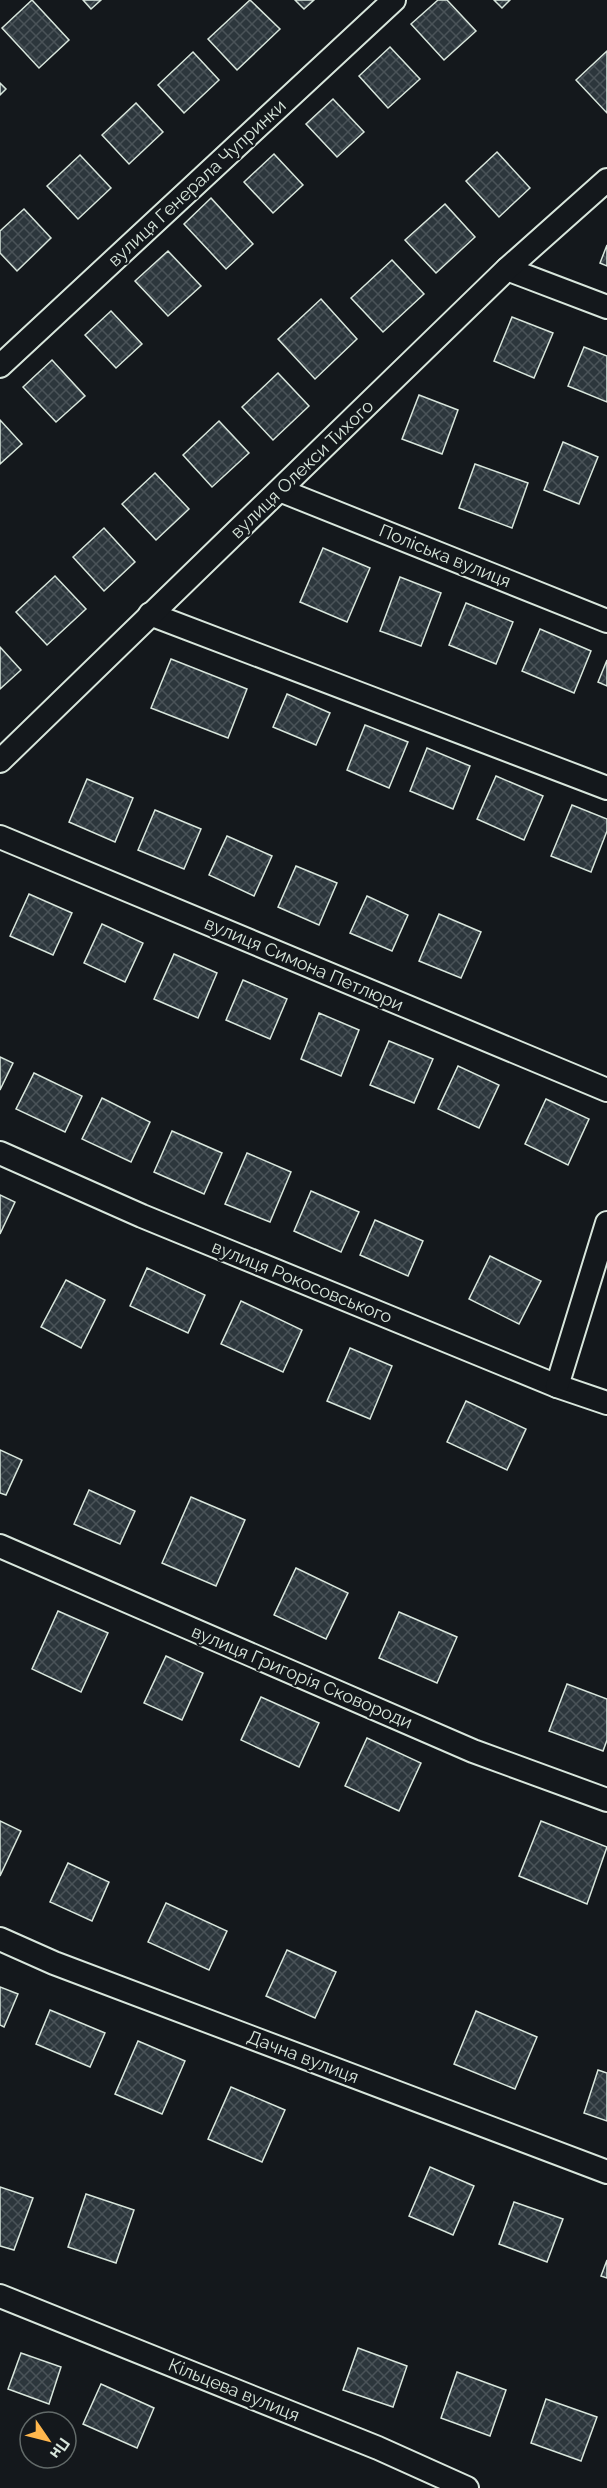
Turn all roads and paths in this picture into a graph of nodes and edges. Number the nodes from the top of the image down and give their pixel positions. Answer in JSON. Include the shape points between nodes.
{"nodes":[{"id":1,"x":394,"y":0,"type":"edge"},
{"id":2,"x":607,"y":180,"type":"edge"},
{"id":3,"x":507,"y":269,"type":"junction"},
{"id":4,"x":607,"y":307,"type":"edge"},
{"id":5,"x":0,"y":366,"type":"edge"},
{"id":6,"x":282,"y":490,"type":"junction"},
{"id":7,"x":150,"y":614,"type":"junction"},
{"id":8,"x":607,"y":621,"type":"edge"},
{"id":9,"x":0,"y":761,"type":"edge"},
{"id":10,"x":607,"y":788,"type":"edge"},
{"id":11,"x":0,"y":837,"type":"edge"},
{"id":12,"x":607,"y":1090,"type":"edge"},
{"id":13,"x":0,"y":1152,"type":"edge"},
{"id":14,"x":607,"y":1223,"type":"edge"},
{"id":15,"x":557,"y":1386,"type":"junction"},
{"id":16,"x":607,"y":1403,"type":"edge"},
{"id":17,"x":0,"y":1546,"type":"edge"},
{"id":18,"x":607,"y":1800,"type":"edge"},
{"id":19,"x":0,"y":1939,"type":"edge"},
{"id":20,"x":607,"y":2172,"type":"edge"},
{"id":21,"x":0,"y":2296,"type":"edge"},
{"id":22,"x":467,"y":2488,"type":"edge"}],
"edges":[{"from":1,"to":5,"type":"street","name":"вулиця Генерала Чупринки"},
{"from":2,"to":3,"type":"street","name":"вулиця Олекси Тихого"},
{"from":3,"to":4,"type":"street"},
{"from":3,"to":6,"type":"street","name":"вулиця Олекси Тихого"},
{"from":6,"to":7,"type":"street","name":"вулиця Олекси Тихого"},
{"from":6,"to":8,"type":"street","name":"Поліська вулиця"},
{"from":7,"to":9,"type":"street","name":"вулиця Олекси Тихого"},
{"from":7,"to":10,"type":"street"},
{"from":11,"to":12,"type":"street","name":"вулиця Симона Петлюри"},
{"from":13,"to":15,"type":"street","name":"вулиця Рокосовського","via":[[142,1216]]},
{"from":14,"to":15,"type":"street"},
{"from":15,"to":16,"type":"street","name":"вулиця Рокосовського"},
{"from":17,"to":18,"type":"street","name":"вулиця Григорія Сковороди","via":[[473,1751]]},
{"from":19,"to":20,"type":"street","name":"Дачна вулиця","via":[[54,1963]]},
{"from":21,"to":22,"type":"street","name":"Кільцева вулиця","via":[[378,2448]]}]}
